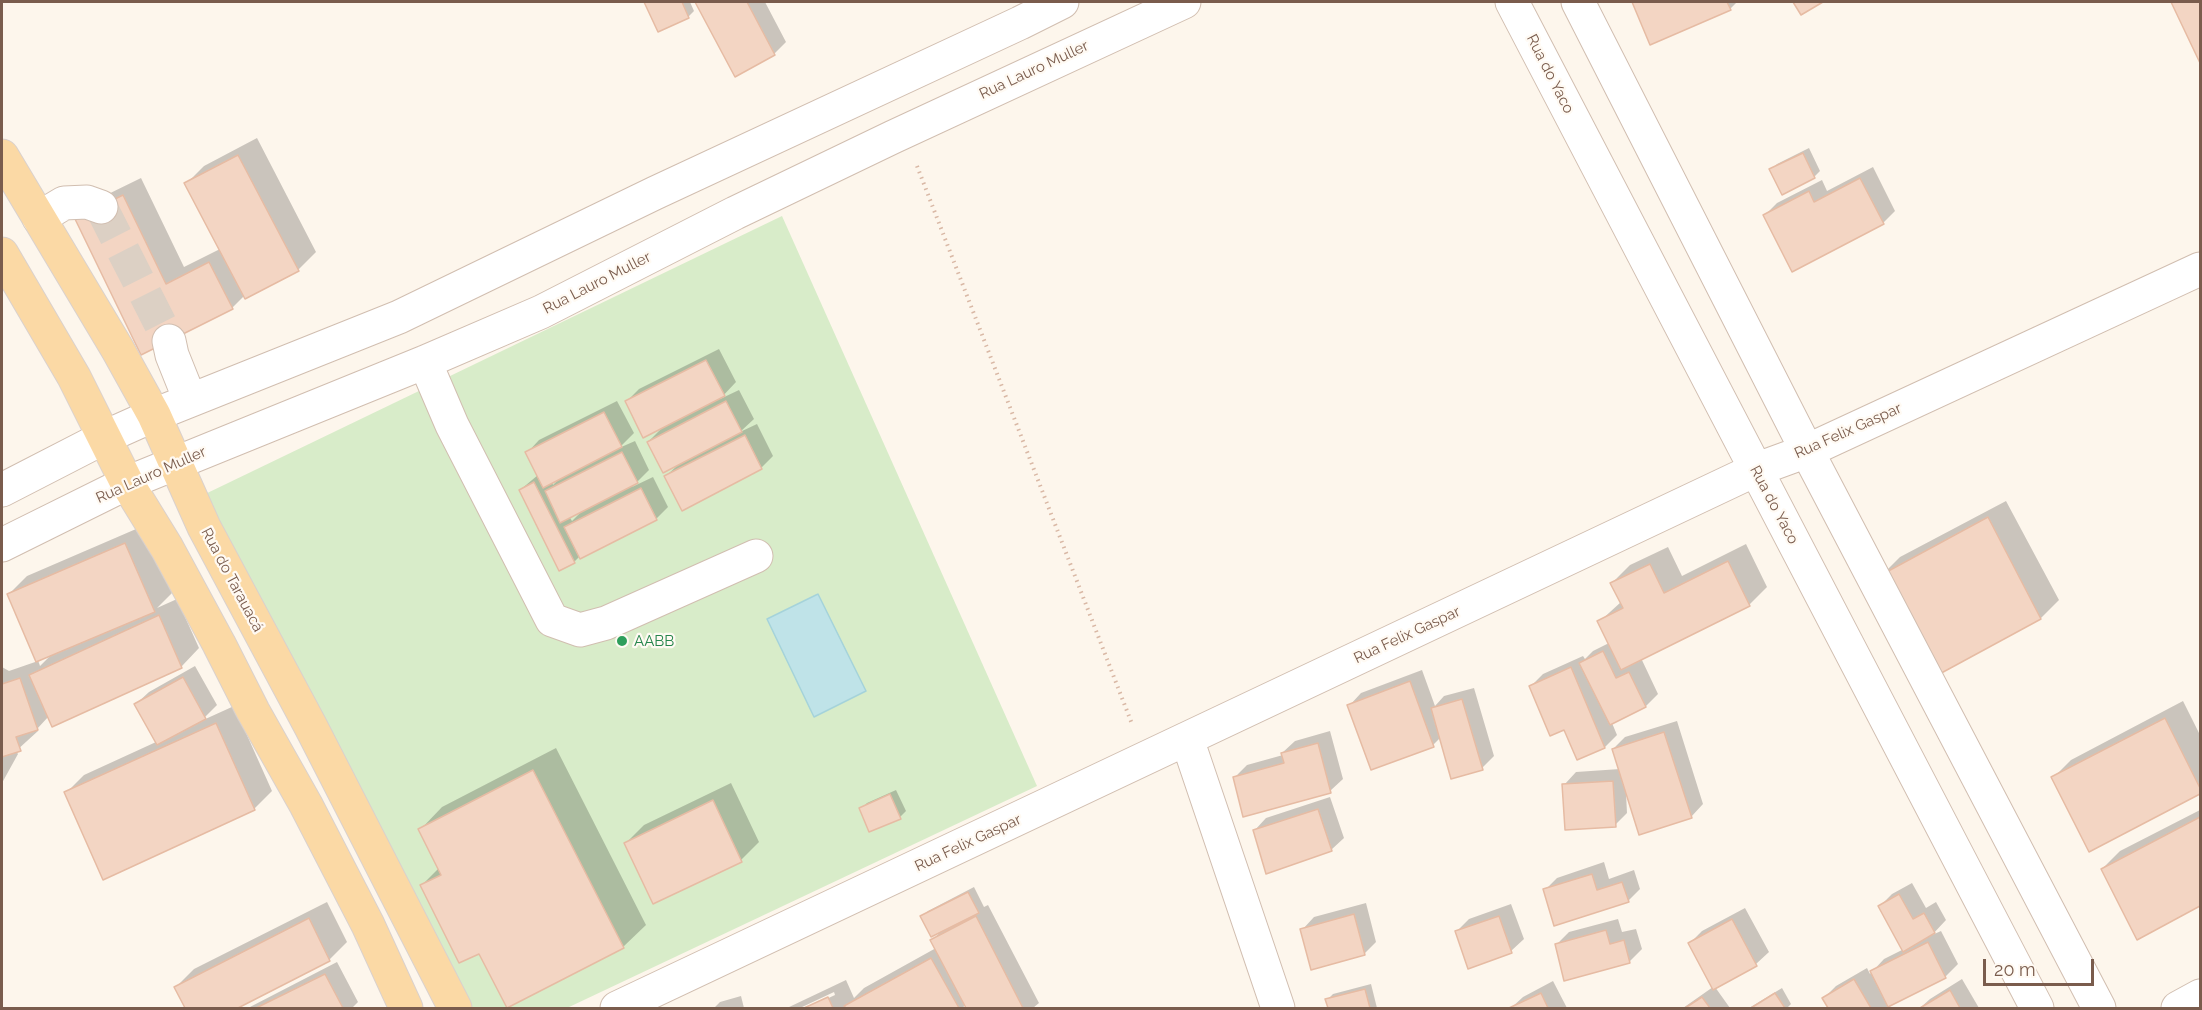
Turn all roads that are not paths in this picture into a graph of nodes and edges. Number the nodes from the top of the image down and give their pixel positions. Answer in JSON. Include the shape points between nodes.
{"nodes":[{"id":1,"x":1062,"y":2,"type":"edge"},
{"id":2,"x":1184,"y":2,"type":"edge"},
{"id":3,"x":1512,"y":2,"type":"edge"},
{"id":4,"x":1578,"y":2,"type":"edge"},
{"id":5,"x":2,"y":156,"type":"edge"},
{"id":6,"x":101,"y":207,"type":"dead end"},
{"id":7,"x":39,"y":218,"type":"junction"},
{"id":8,"x":2,"y":243,"type":"edge"},
{"id":9,"x":2,"y":254,"type":"edge"},
{"id":10,"x":2200,"y":269,"type":"edge"},
{"id":11,"x":169,"y":340,"type":"tunnel mouth"},
{"id":12,"x":426,"y":362,"type":"junction"},
{"id":13,"x":190,"y":400,"type":"junction"},
{"id":14,"x":154,"y":415,"type":"junction"},
{"id":15,"x":105,"y":437,"type":"junction"},
{"id":16,"x":1807,"y":451,"type":"junction"},
{"id":17,"x":175,"y":463,"type":"junction"},
{"id":18,"x":1755,"y":470,"type":"junction"},
{"id":19,"x":128,"y":483,"type":"junction"},
{"id":20,"x":2,"y":490,"type":"edge"},
{"id":21,"x":2,"y":545,"type":"edge"},
{"id":22,"x":756,"y":556,"type":"dead end"},
{"id":23,"x":1187,"y":739,"type":"junction"},
{"id":24,"x":2200,"y":996,"type":"edge"},
{"id":25,"x":406,"y":1008,"type":"edge"},
{"id":26,"x":455,"y":1008,"type":"edge"},
{"id":27,"x":618,"y":1008,"type":"edge"},
{"id":28,"x":1278,"y":1008,"type":"edge"},
{"id":29,"x":2037,"y":1008,"type":"edge"},
{"id":30,"x":2098,"y":1008,"type":"edge"},
{"id":31,"x":2178,"y":1008,"type":"edge"}],
"edges":[{"from":1,"to":13,"type":"street","via":[[399,316]]},
{"from":2,"to":12,"type":"street","name":"Rua Lauro Muller","via":[[904,131],[541,312]]},
{"from":3,"to":18,"type":"street","name":"Rua do Yaco"},
{"from":4,"to":16,"type":"street"},
{"from":5,"to":7,"type":"main road","name":"Rua do Tarauacá"},
{"from":6,"to":7,"type":"street","via":[[87,202],[64,203]]},
{"from":7,"to":8,"type":"main road"},
{"from":7,"to":14,"type":"main road","name":"Rua do Tarauacá"},
{"from":9,"to":15,"type":"main road"},
{"from":10,"to":16,"type":"street","name":"Rua Felix Gaspar"},
{"from":11,"to":13,"type":"street"},
{"from":12,"to":17,"type":"street","name":"Rua Lauro Muller"},
{"from":12,"to":22,"type":"street","via":[[453,425],[552,620],[580,630],[606,623]]},
{"from":13,"to":14,"type":"street"},
{"from":14,"to":15,"type":"street"},
{"from":14,"to":17,"type":"main road","name":"Rua do Tarauacá"},
{"from":15,"to":19,"type":"main road"},
{"from":15,"to":20,"type":"street"},
{"from":16,"to":18,"type":"street","name":"Rua Felix Gaspar"},
{"from":16,"to":30,"type":"street"},
{"from":17,"to":19,"type":"street","name":"Rua Lauro Muller"},
{"from":17,"to":26,"type":"main road","name":"Rua do Tarauacá","via":[[204,527],[312,727]]},
{"from":18,"to":23,"type":"street","name":"Rua Felix Gaspar"},
{"from":18,"to":29,"type":"street","name":"Rua do Yaco"},
{"from":19,"to":21,"type":"street","name":"Rua Lauro Muller"},
{"from":19,"to":25,"type":"main road","via":[[306,805]]},
{"from":23,"to":27,"type":"street","name":"Rua Felix Gaspar"},
{"from":23,"to":28,"type":"street"},
{"from":24,"to":31,"type":"street"}]}
